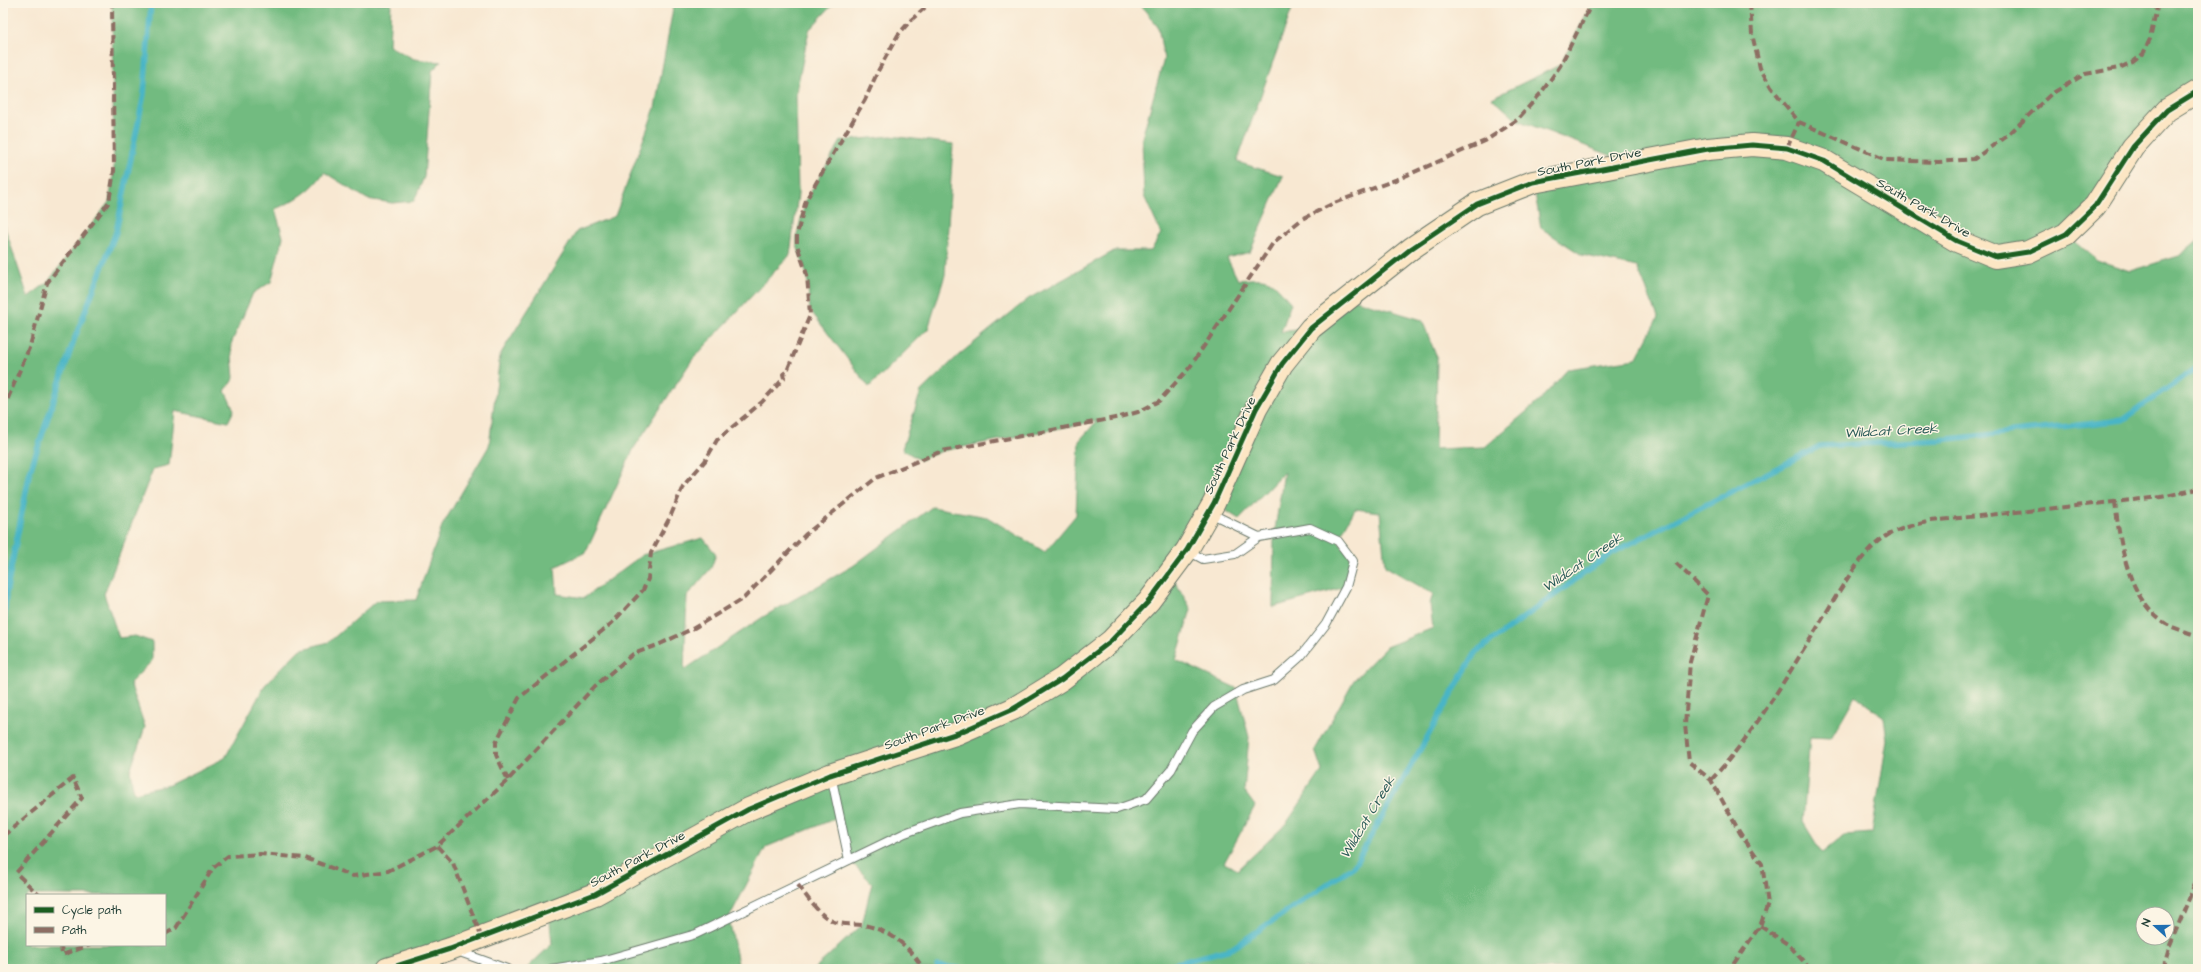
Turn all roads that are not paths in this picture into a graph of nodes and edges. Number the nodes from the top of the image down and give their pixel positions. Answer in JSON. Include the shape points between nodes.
{"nodes":[{"id":1,"x":2198,"y":91,"type":"edge"},
{"id":2,"x":1208,"y":512,"type":"junction"},
{"id":3,"x":1259,"y":537,"type":"junction"},
{"id":4,"x":1187,"y":550,"type":"junction"},
{"id":5,"x":830,"y":775,"type":"junction"},
{"id":6,"x":849,"y":860,"type":"junction"},
{"id":7,"x":450,"y":949,"type":"junction"},
{"id":8,"x":387,"y":969,"type":"edge"},
{"id":9,"x":507,"y":969,"type":"edge"},
{"id":10,"x":551,"y":969,"type":"edge"}],
"edges":[{"from":1,"to":2,"type":"street","name":"South Park Drive","via":[[2167,110],[2133,147],[2095,206],[2066,234],[2028,252],[1996,257],[1957,242],[1824,161],[1787,148],[1752,145],[1708,149],[1533,182],[1477,204],[1412,248],[1311,328],[1282,364],[1256,409]]},
{"from":2,"to":3,"type":"lane"},
{"from":2,"to":4,"type":"street","name":"South Park Drive"},
{"from":3,"to":4,"type":"lane","via":[[1235,554],[1203,559]]},
{"from":3,"to":6,"type":"lane","via":[[1310,528],[1338,540],[1353,561],[1346,587],[1326,624],[1302,656],[1274,680],[1243,690],[1214,707],[1192,731],[1171,770],[1146,799],[1117,809],[1020,804],[960,813],[905,834]]},
{"from":4,"to":5,"type":"street","name":"South Park Drive","via":[[1149,601],[1112,641],[1062,678],[1013,709],[958,733]]},
{"from":5,"to":6,"type":"lane"},
{"from":5,"to":7,"type":"street","name":"South Park Drive","via":[[749,809],[595,894]]},
{"from":6,"to":10,"type":"lane","via":[[696,934],[601,961]]},
{"from":7,"to":8,"type":"street","name":"South Park Drive"},
{"from":7,"to":9,"type":"lane"}]}
